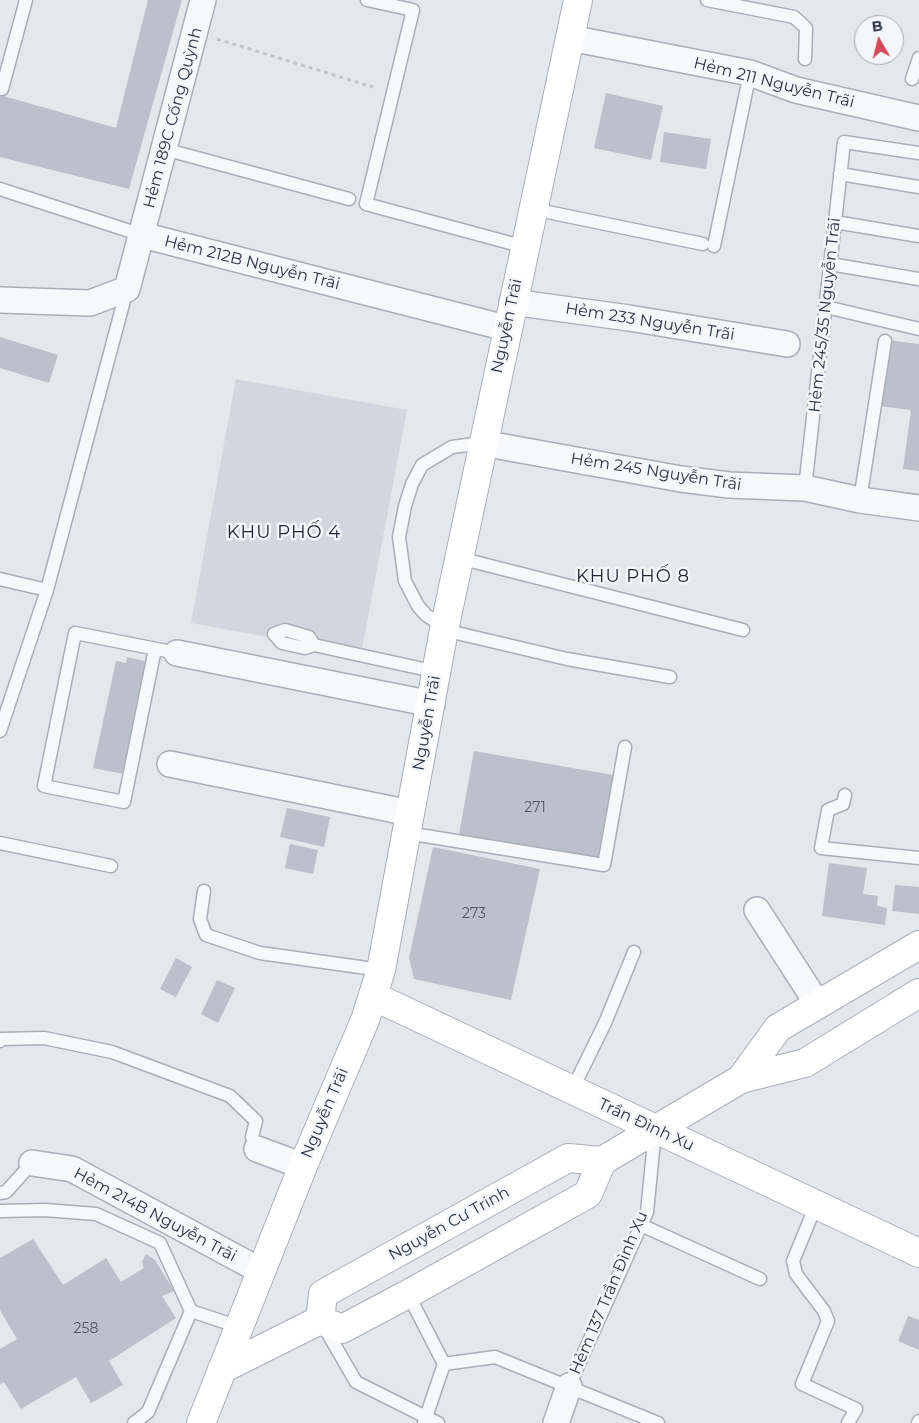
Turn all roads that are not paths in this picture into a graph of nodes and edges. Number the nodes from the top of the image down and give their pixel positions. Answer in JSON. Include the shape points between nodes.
{"nodes":[{"id":1,"x":26,"y":0,"type":"edge"},
{"id":2,"x":203,"y":0,"type":"edge"},
{"id":3,"x":367,"y":0,"type":"edge"},
{"id":4,"x":578,"y":0,"type":"edge"},
{"id":5,"x":707,"y":0,"type":"edge"},
{"id":6,"x":570,"y":38,"type":"junction"},
{"id":7,"x":919,"y":58,"type":"edge"},
{"id":8,"x":806,"y":59,"type":"dead end"},
{"id":9,"x":750,"y":74,"type":"junction"},
{"id":10,"x":912,"y":79,"type":"dead end"},
{"id":11,"x":2,"y":89,"type":"dead end"},
{"id":12,"x":919,"y":118,"type":"edge"},
{"id":13,"x":164,"y":149,"type":"junction"},
{"id":14,"x":919,"y":153,"type":"edge"},
{"id":15,"x":840,"y":174,"type":"junction"},
{"id":16,"x":919,"y":187,"type":"edge"},
{"id":17,"x":0,"y":189,"type":"edge"},
{"id":18,"x":349,"y":199,"type":"dead end"},
{"id":19,"x":533,"y":209,"type":"junction"},
{"id":20,"x":835,"y":222,"type":"junction"},
{"id":21,"x":142,"y":235,"type":"junction"},
{"id":22,"x":919,"y":236,"type":"edge"},
{"id":23,"x":525,"y":247,"type":"junction"},
{"id":24,"x":830,"y":264,"type":"junction"},
{"id":25,"x":919,"y":279,"type":"edge"},
{"id":26,"x":127,"y":290,"type":"junction"},
{"id":27,"x":0,"y":300,"type":"edge"},
{"id":28,"x":512,"y":302,"type":"junction"},
{"id":29,"x":826,"y":307,"type":"junction"},
{"id":30,"x":506,"y":328,"type":"junction"},
{"id":31,"x":919,"y":329,"type":"edge"},
{"id":32,"x":885,"y":341,"type":"dead end"},
{"id":33,"x":787,"y":344,"type":"dead end"},
{"id":34,"x":482,"y":443,"type":"junction"},
{"id":35,"x":806,"y":488,"type":"junction"},
{"id":36,"x":860,"y":500,"type":"junction"},
{"id":37,"x":919,"y":508,"type":"edge"},
{"id":38,"x":459,"y":558,"type":"junction"},
{"id":39,"x":0,"y":579,"type":"edge"},
{"id":40,"x":47,"y":590,"type":"junction"},
{"id":41,"x":444,"y":629,"type":"junction"},
{"id":42,"x":743,"y":630,"type":"dead end"},
{"id":43,"x":314,"y":644,"type":"dead end"},
{"id":44,"x":166,"y":651,"type":"junction"},
{"id":45,"x":437,"y":672,"type":"junction"},
{"id":46,"x":670,"y":677,"type":"dead end"},
{"id":47,"x":432,"y":704,"type":"junction"},
{"id":48,"x":0,"y":731,"type":"edge"},
{"id":49,"x":625,"y":747,"type":"dead end"},
{"id":50,"x":170,"y":764,"type":"dead end"},
{"id":51,"x":845,"y":795,"type":"dead end"},
{"id":52,"x":408,"y":823,"type":"junction"},
{"id":53,"x":0,"y":842,"type":"edge"},
{"id":54,"x":919,"y":858,"type":"edge"},
{"id":55,"x":110,"y":866,"type":"dead end"},
{"id":56,"x":204,"y":890,"type":"dead end"},
{"id":57,"x":757,"y":910,"type":"dead end"},
{"id":58,"x":919,"y":945,"type":"edge"},
{"id":59,"x":634,"y":952,"type":"dead end"},
{"id":60,"x":381,"y":970,"type":"junction"},
{"id":61,"x":919,"y":993,"type":"edge"},
{"id":62,"x":373,"y":996,"type":"junction"},
{"id":63,"x":817,"y":1003,"type":"junction"},
{"id":64,"x":0,"y":1041,"type":"edge"},
{"id":65,"x":741,"y":1080,"type":"junction"},
{"id":66,"x":572,"y":1090,"type":"junction"},
{"id":67,"x":656,"y":1130,"type":"junction"},
{"id":68,"x":257,"y":1150,"type":"joint"},
{"id":69,"x":602,"y":1161,"type":"junction"},
{"id":70,"x":32,"y":1163,"type":"joint"},
{"id":71,"x":303,"y":1166,"type":"junction"},
{"id":72,"x":0,"y":1193,"type":"edge"},
{"id":73,"x":816,"y":1205,"type":"junction"},
{"id":74,"x":0,"y":1211,"type":"edge"},
{"id":75,"x":641,"y":1225,"type":"junction"},
{"id":76,"x":919,"y":1253,"type":"edge"},
{"id":77,"x":261,"y":1271,"type":"junction"},
{"id":78,"x":760,"y":1279,"type":"dead end"},
{"id":79,"x":408,"y":1294,"type":"junction"},
{"id":80,"x":191,"y":1311,"type":"junction"},
{"id":81,"x":320,"y":1320,"type":"junction"},
{"id":82,"x":239,"y":1327,"type":"junction"},
{"id":83,"x":444,"y":1364,"type":"junction"},
{"id":84,"x":222,"y":1369,"type":"junction"},
{"id":85,"x":569,"y":1386,"type":"junction"},
{"id":86,"x":430,"y":1421,"type":"edge"},
{"id":87,"x":134,"y":1423,"type":"edge"},
{"id":88,"x":201,"y":1423,"type":"edge"},
{"id":89,"x":556,"y":1423,"type":"edge"},
{"id":90,"x":658,"y":1423,"type":"edge"},
{"id":91,"x":848,"y":1423,"type":"edge"}],
"edges":[{"from":1,"to":11,"type":"lane"},
{"from":2,"to":13,"type":"street","name":"Hẻm 189C Cống Quỳnh"},
{"from":3,"to":23,"type":"lane","via":[[412,10],[366,204]]},
{"from":4,"to":6,"type":"street","name":"Nguyễn Trãi"},
{"from":5,"to":8,"type":"lane","via":[[794,17],[806,28]]},
{"from":6,"to":9,"type":"street","name":"Hẻm 211 Nguyễn Trãi"},
{"from":6,"to":19,"type":"street","name":"Nguyễn Trãi"},
{"from":7,"to":10,"type":"lane"},
{"from":9,"to":12,"type":"street","name":"Hẻm 211 Nguyễn Trãi","via":[[796,90]]},
{"from":9,"to":19,"type":"lane","via":[[709,245]]},
{"from":13,"to":18,"type":"lane"},
{"from":13,"to":21,"type":"street","name":"Hẻm 189C Cống Quỳnh"},
{"from":14,"to":15,"type":"lane","name":"Hẻm 245/35 Nguyễn Trãi","via":[[844,142]]},
{"from":15,"to":16,"type":"lane"},
{"from":15,"to":20,"type":"lane","name":"Hẻm 245/35 Nguyễn Trãi"},
{"from":17,"to":21,"type":"lane","name":"Hẻm 212B Nguyễn Trãi"},
{"from":19,"to":23,"type":"street","name":"Nguyễn Trãi"},
{"from":20,"to":22,"type":"lane"},
{"from":20,"to":24,"type":"lane","name":"Hẻm 245/35 Nguyễn Trãi"},
{"from":21,"to":26,"type":"street","name":"Hẻm 189C Cống Quỳnh"},
{"from":21,"to":30,"type":"street","name":"Hẻm 212B Nguyễn Trãi"},
{"from":23,"to":28,"type":"street","name":"Nguyễn Trãi"},
{"from":24,"to":25,"type":"lane"},
{"from":24,"to":29,"type":"lane","name":"Hẻm 245/35 Nguyễn Trãi"},
{"from":26,"to":27,"type":"street","via":[[90,303]]},
{"from":26,"to":40,"type":"lane"},
{"from":28,"to":30,"type":"street","name":"Nguyễn Trãi"},
{"from":28,"to":33,"type":"street","name":"Hẻm 233 Nguyễn Trãi"},
{"from":29,"to":31,"type":"lane"},
{"from":29,"to":35,"type":"lane","name":"Hẻm 245/35 Nguyễn Trãi"},
{"from":30,"to":34,"type":"street","name":"Nguyễn Trãi"},
{"from":32,"to":36,"type":"lane"},
{"from":34,"to":35,"type":"street","name":"Hẻm 245 Nguyễn Trãi","via":[[681,479],[729,485]]},
{"from":34,"to":38,"type":"street","name":"Nguyễn Trãi"},
{"from":34,"to":41,"type":"lane","via":[[452,448],[422,465],[405,506],[399,537],[405,581],[418,606]]},
{"from":35,"to":36,"type":"street","name":"Hẻm 245 Nguyễn Trãi"},
{"from":36,"to":37,"type":"street","name":"Hẻm 245 Nguyễn Trãi"},
{"from":38,"to":41,"type":"street","name":"Nguyễn Trãi"},
{"from":38,"to":42,"type":"lane"},
{"from":39,"to":40,"type":"lane"},
{"from":40,"to":48,"type":"lane"},
{"from":41,"to":45,"type":"street","name":"Nguyễn Trãi"},
{"from":41,"to":46,"type":"lane","via":[[566,659]]},
{"from":43,"to":45,"type":"lane"},
{"from":44,"to":44,"type":"lane","via":[[75,633],[44,786],[124,802]]},
{"from":44,"to":47,"type":"street"},
{"from":45,"to":47,"type":"street","name":"Nguyễn Trãi"},
{"from":47,"to":52,"type":"street","name":"Nguyễn Trãi"},
{"from":49,"to":52,"type":"lane","via":[[604,865]]},
{"from":50,"to":52,"type":"street"},
{"from":51,"to":54,"type":"lane","via":[[843,804],[828,810],[821,848]]},
{"from":52,"to":60,"type":"street","name":"Nguyễn Trãi"},
{"from":53,"to":55,"type":"lane"},
{"from":56,"to":60,"type":"lane","via":[[200,918],[206,935],[260,953]]},
{"from":57,"to":63,"type":"street"},
{"from":58,"to":63,"type":"street"},
{"from":59,"to":66,"type":"lane","via":[[606,1023]]},
{"from":60,"to":62,"type":"street","name":"Nguyễn Trãi"},
{"from":61,"to":65,"type":"street","via":[[805,1063]]},
{"from":62,"to":66,"type":"street","name":"Trần Ðình Xu"},
{"from":62,"to":71,"type":"street","name":"Nguyễn Trãi"},
{"from":63,"to":65,"type":"street","via":[[778,1028]]},
{"from":64,"to":68,"type":"lane","via":[[44,1038],[112,1052],[230,1096],[256,1121],[252,1137]]},
{"from":65,"to":67,"type":"street"},
{"from":66,"to":67,"type":"street","name":"Trần Ðình Xu"},
{"from":67,"to":69,"type":"street"},
{"from":67,"to":73,"type":"street","name":"Trần Ðình Xu"},
{"from":67,"to":75,"type":"lane","name":"Hẻm 137 Trần Ðình Xu","via":[[647,1212]]},
{"from":68,"to":71,"type":"street"},
{"from":69,"to":79,"type":"street","via":[[588,1194]]},
{"from":69,"to":81,"type":"street","name":"Nguyễn Cư Trinh","via":[[568,1158],[323,1294]]},
{"from":70,"to":72,"type":"lane","name":"Hẻm 214B Nguyễn Trãi","via":[[6,1192]]},
{"from":70,"to":77,"type":"street","name":"Hẻm 214B Nguyễn Trãi","via":[[72,1169]]},
{"from":71,"to":77,"type":"street","name":"Nguyễn Trãi"},
{"from":73,"to":76,"type":"street","name":"Trần Ðình Xu"},
{"from":73,"to":91,"type":"lane","via":[[793,1261],[796,1274],[828,1321],[802,1384],[856,1409]]},
{"from":74,"to":80,"type":"lane","via":[[96,1214],[160,1243]]},
{"from":75,"to":78,"type":"lane"},
{"from":75,"to":85,"type":"lane","name":"Hẻm 137 Trần Ðình Xu"},
{"from":77,"to":82,"type":"street","name":"Nguyễn Trãi"},
{"from":79,"to":81,"type":"street","via":[[342,1328]]},
{"from":79,"to":83,"type":"lane"},
{"from":80,"to":82,"type":"lane"},
{"from":80,"to":87,"type":"lane","via":[[148,1412]]},
{"from":81,"to":84,"type":"street"},
{"from":81,"to":86,"type":"lane","via":[[356,1382]]},
{"from":82,"to":84,"type":"street","name":"Nguyễn Trãi"},
{"from":83,"to":85,"type":"lane","via":[[495,1357]]},
{"from":83,"to":86,"type":"lane"},
{"from":84,"to":88,"type":"street","name":"Nguyễn Trãi"},
{"from":85,"to":89,"type":"street","name":"Hẻm 137 Trần Ðình Xu"},
{"from":85,"to":90,"type":"lane"}]}
